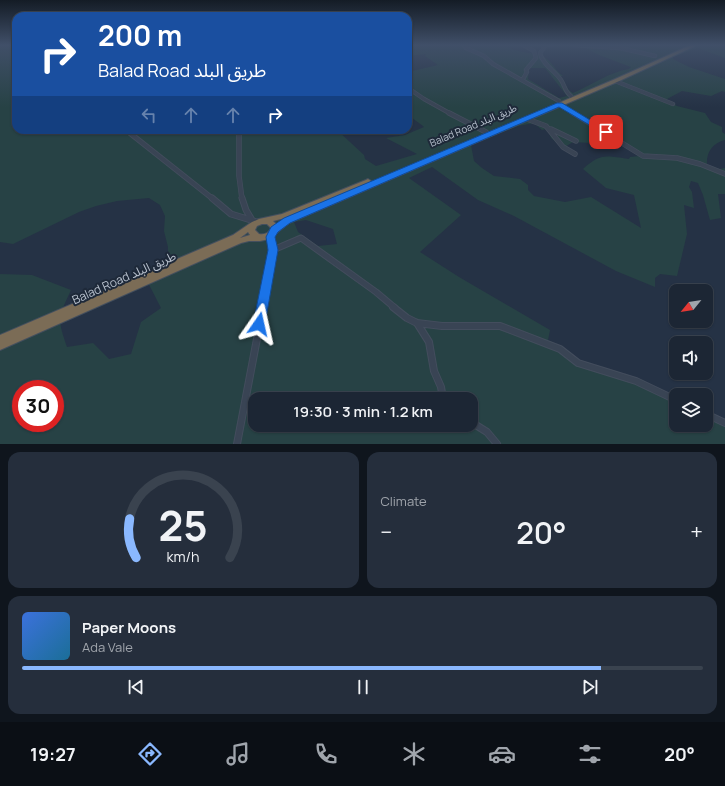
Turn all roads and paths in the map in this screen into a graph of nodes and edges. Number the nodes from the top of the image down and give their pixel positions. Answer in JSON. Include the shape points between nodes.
{"nodes":[{"id":1,"x":496,"y":66,"type":"edge"},
{"id":2,"x":530,"y":66,"type":"edge"},
{"id":3,"x":548,"y":66,"type":"edge"},
{"id":4,"x":641,"y":66,"type":"edge"},
{"id":5,"x":645,"y":66,"type":"edge"},
{"id":6,"x":523,"y":80,"type":"junction"},
{"id":7,"x":616,"y":81,"type":"junction"},
{"id":8,"x":412,"y":91,"type":"edge"},
{"id":9,"x":571,"y":96,"type":"junction"},
{"id":10,"x":559,"y":103,"type":"junction"},
{"id":11,"x":672,"y":104,"type":"dead end"},
{"id":12,"x":527,"y":119,"type":"junction"},
{"id":13,"x":546,"y":126,"type":"junction"},
{"id":14,"x":486,"y":132,"type":"junction"},
{"id":15,"x":131,"y":134,"type":"edge"},
{"id":16,"x":238,"y":134,"type":"edge"},
{"id":17,"x":576,"y":141,"type":"dead end"},
{"id":18,"x":575,"y":154,"type":"dead end"},
{"id":19,"x":725,"y":174,"type":"edge"},
{"id":20,"x":265,"y":220,"type":"junction"},
{"id":21,"x":254,"y":222,"type":"junction"},
{"id":22,"x":272,"y":235,"type":"junction"},
{"id":23,"x":262,"y":238,"type":"junction"},
{"id":24,"x":273,"y":250,"type":"junction"},
{"id":25,"x":417,"y":323,"type":"junction"},
{"id":26,"x":0,"y":339,"type":"edge"},
{"id":27,"x":0,"y":346,"type":"edge"},
{"id":28,"x":442,"y":392,"type":"edge"},
{"id":29,"x":669,"y":397,"type":"edge"},
{"id":30,"x":713,"y":417,"type":"edge"},
{"id":31,"x":725,"y":423,"type":"edge"},
{"id":32,"x":478,"y":426,"type":"edge"},
{"id":33,"x":237,"y":444,"type":"edge"},
{"id":34,"x":497,"y":444,"type":"edge"}],
"edges":[{"from":1,"to":6,"type":"street"},
{"from":2,"to":6,"type":"street"},
{"from":3,"to":9,"type":"street","via":[[561,80],[566,93]]},
{"from":4,"to":9,"type":"highway","name":"Balad Road طريق البلد"},
{"from":5,"to":7,"type":"highway","name":"Balad Road طريق البلد"},
{"from":6,"to":10,"type":"street"},
{"from":7,"to":10,"type":"highway","name":"Balad Road طريق البلد"},
{"from":7,"to":11,"type":"street"},
{"from":8,"to":14,"type":"street"},
{"from":9,"to":10,"type":"highway","name":"Balad Road طريق البلد"},
{"from":10,"to":12,"type":"highway","name":"Balad Road طريق البلد"},
{"from":10,"to":14,"type":"highway","name":"Balad Road طريق البلد"},
{"from":10,"to":19,"type":"street","via":[[643,156],[677,158]]},
{"from":12,"to":13,"type":"street"},
{"from":12,"to":22,"type":"highway","name":"Balad Road طريق البلد","via":[[287,221]]},
{"from":13,"to":17,"type":"street"},
{"from":13,"to":18,"type":"street","via":[[563,147]]},
{"from":14,"to":20,"type":"highway","name":"Balad Road طريق البلد","via":[[283,216]]},
{"from":15,"to":21,"type":"street","via":[[230,214]]},
{"from":16,"to":21,"type":"street","via":[[240,192],[245,211]]},
{"from":20,"to":21,"type":"highway"},
{"from":20,"to":22,"type":"highway","via":[[274,224]]},
{"from":21,"to":23,"type":"highway","via":[[252,233]]},
{"from":21,"to":26,"type":"highway","name":"Balad Road طريق البلد","via":[[236,237]]},
{"from":22,"to":23,"type":"highway"},
{"from":22,"to":24,"type":"street"},
{"from":23,"to":27,"type":"highway","name":"Balad Road طريق البلد","via":[[239,241]]},
{"from":24,"to":25,"type":"street","via":[[301,238]]},
{"from":24,"to":33,"type":"street"},
{"from":25,"to":28,"type":"street","via":[[428,342]]},
{"from":25,"to":29,"type":"street","via":[[442,326],[500,326],[560,349],[578,363],[636,381]]},
{"from":30,"to":31,"type":"street"},
{"from":32,"to":34,"type":"street"}]}
